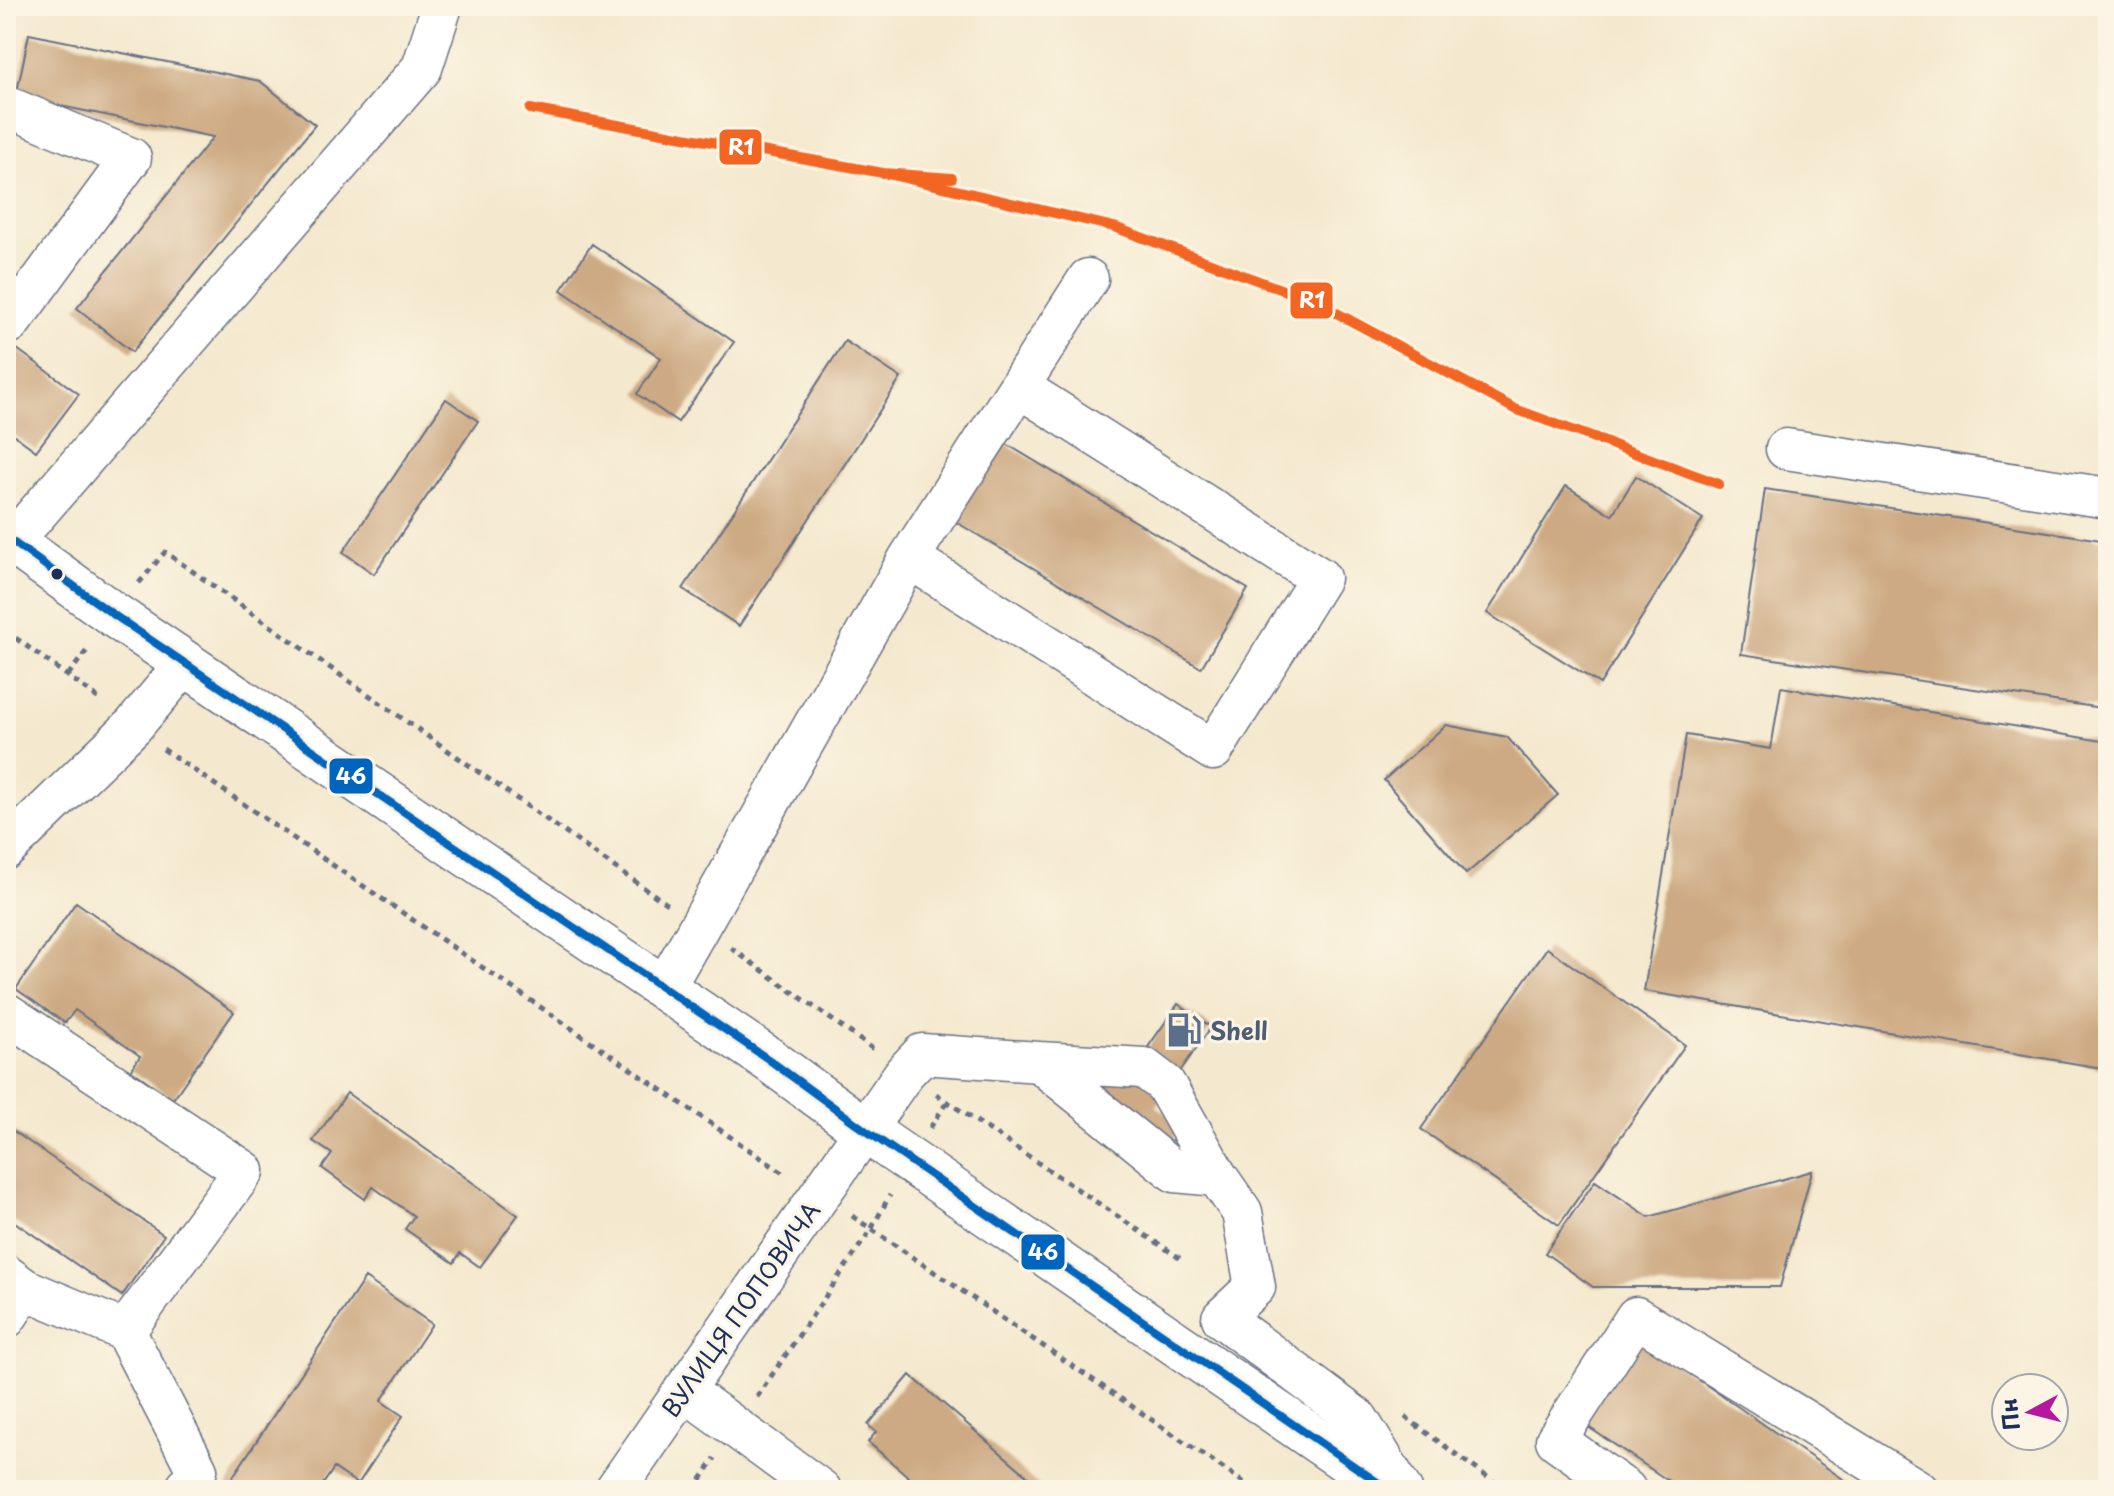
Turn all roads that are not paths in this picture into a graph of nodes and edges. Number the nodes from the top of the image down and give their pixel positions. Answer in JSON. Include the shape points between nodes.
{"nodes":[{"id":1,"x":442,"y":6,"type":"edge"},
{"id":2,"x":6,"y":106,"type":"edge"},
{"id":3,"x":1088,"y":279,"type":"dead end"},
{"id":4,"x":6,"y":320,"type":"edge"},
{"id":5,"x":1019,"y":387,"type":"junction"},
{"id":6,"x":1786,"y":449,"type":"dead end"},
{"id":7,"x":2108,"y":498,"type":"edge"},
{"id":8,"x":10,"y":539,"type":"edge"},
{"id":9,"x":909,"y":558,"type":"junction"},
{"id":10,"x":186,"y":663,"type":"junction"},
{"id":11,"x":6,"y":849,"type":"edge"},
{"id":12,"x":663,"y":990,"type":"junction"},
{"id":13,"x":6,"y":1013,"type":"edge"},
{"id":14,"x":1039,"y":1062,"type":"junction"},
{"id":15,"x":865,"y":1130,"type":"junction"},
{"id":16,"x":1217,"y":1176,"type":"junction"},
{"id":17,"x":12,"y":1294,"type":"edge"},
{"id":18,"x":125,"y":1331,"type":"junction"},
{"id":19,"x":684,"y":1390,"type":"junction"},
{"id":20,"x":195,"y":1483,"type":"edge"},
{"id":21,"x":615,"y":1490,"type":"edge"},
{"id":22,"x":821,"y":1490,"type":"edge"},
{"id":23,"x":1389,"y":1490,"type":"edge"},
{"id":24,"x":1402,"y":1490,"type":"edge"},
{"id":25,"x":1626,"y":1490,"type":"edge"},
{"id":26,"x":1918,"y":1490,"type":"edge"}],
"edges":[{"from":1,"to":8,"type":"street","via":[[422,68]]},
{"from":2,"to":4,"type":"street","via":[[131,158],[10,323]]},
{"from":3,"to":5,"type":"street"},
{"from":5,"to":9,"type":"street"},
{"from":5,"to":9,"type":"street","via":[[1320,578],[1213,750]]},
{"from":6,"to":7,"type":"street"},
{"from":8,"to":10,"type":"main road"},
{"from":9,"to":12,"type":"street"},
{"from":10,"to":11,"type":"street","via":[[134,725]]},
{"from":10,"to":12,"type":"main road"},
{"from":12,"to":15,"type":"main road"},
{"from":13,"to":18,"type":"street","via":[[244,1171]]},
{"from":14,"to":15,"type":"street","name":"ВУЛИЦЯ ПОПОВИЧА","via":[[922,1054]]},
{"from":14,"to":16,"type":"street","via":[[1175,1172]]},
{"from":14,"to":16,"type":"street","via":[[1144,1068],[1165,1084]]},
{"from":15,"to":19,"type":"street","name":"ВУЛИЦЯ ПОПОВИЧА"},
{"from":15,"to":23,"type":"main road"},
{"from":16,"to":24,"type":"street","via":[[1242,1212],[1255,1287],[1222,1318],[1358,1419]]},
{"from":17,"to":18,"type":"street"},
{"from":18,"to":20,"type":"street"},
{"from":19,"to":21,"type":"street","name":"ВУЛИЦЯ ПОПОВИЧА"},
{"from":19,"to":22,"type":"street"},
{"from":25,"to":26,"type":"street","via":[[1556,1440],[1636,1317]]}]}
